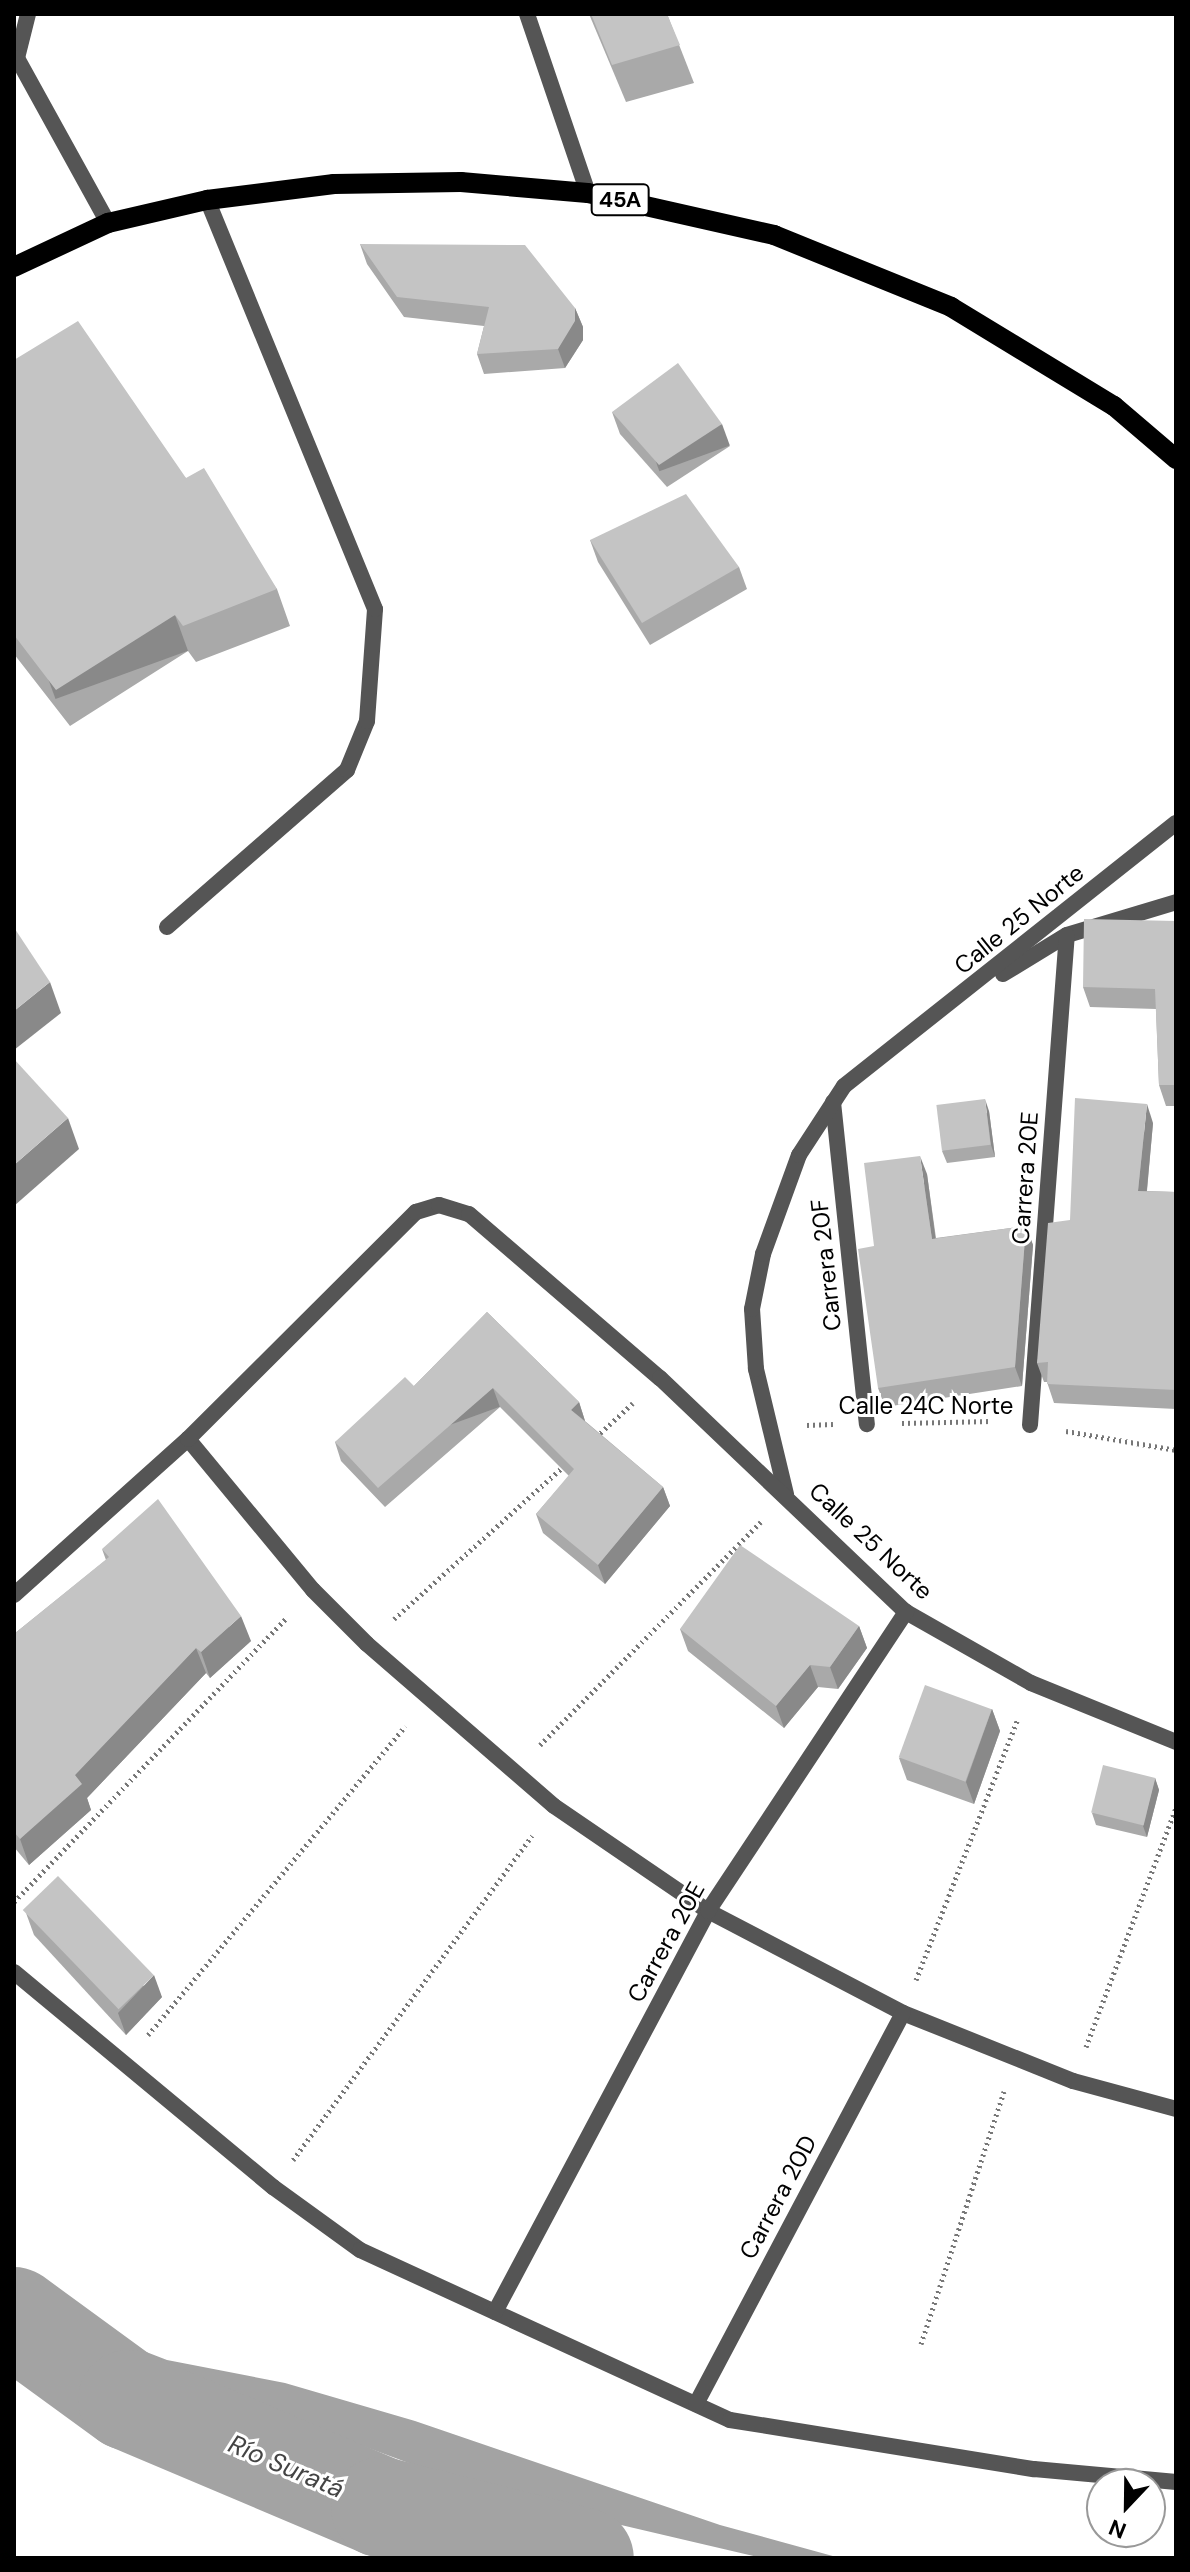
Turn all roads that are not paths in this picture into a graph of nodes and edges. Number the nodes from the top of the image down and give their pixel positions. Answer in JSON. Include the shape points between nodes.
{"nodes":[{"id":1,"x":28,"y":14,"type":"edge"},
{"id":2,"x":527,"y":14,"type":"edge"},
{"id":3,"x":16,"y":57,"type":"edge"},
{"id":4,"x":588,"y":193,"type":"junction"},
{"id":5,"x":207,"y":200,"type":"junction"},
{"id":6,"x":108,"y":223,"type":"junction"},
{"id":7,"x":14,"y":267,"type":"edge"},
{"id":8,"x":1176,"y":459,"type":"edge"},
{"id":9,"x":1176,"y":823,"type":"edge"},
{"id":10,"x":1176,"y":902,"type":"edge"},
{"id":11,"x":167,"y":927,"type":"dead end"},
{"id":12,"x":1067,"y":935,"type":"junction"},
{"id":13,"x":950,"y":1005,"type":"junction"},
{"id":14,"x":833,"y":1102,"type":"junction"},
{"id":15,"x":867,"y":1424,"type":"road end"},
{"id":16,"x":1030,"y":1425,"type":"road end"},
{"id":17,"x":188,"y":1439,"type":"junction"},
{"id":18,"x":787,"y":1496,"type":"junction"},
{"id":19,"x":14,"y":1595,"type":"edge"},
{"id":20,"x":906,"y":1612,"type":"junction"},
{"id":21,"x":1176,"y":1742,"type":"edge"},
{"id":22,"x":708,"y":1911,"type":"junction"},
{"id":23,"x":14,"y":1972,"type":"edge"},
{"id":24,"x":903,"y":2013,"type":"junction"},
{"id":25,"x":1176,"y":2109,"type":"edge"},
{"id":26,"x":495,"y":2312,"type":"junction"},
{"id":27,"x":696,"y":2404,"type":"junction"},
{"id":28,"x":1176,"y":2482,"type":"edge"}],
"edges":[{"from":1,"to":3,"type":"street"},
{"from":2,"to":4,"type":"street"},
{"from":3,"to":6,"type":"street"},
{"from":4,"to":5,"type":"main road","number":"45A","via":[[429,182],[334,184]]},
{"from":4,"to":8,"type":"main road","number":"45A","via":[[774,235],[951,307],[1114,406]]},
{"from":5,"to":6,"type":"main road","number":"45A"},
{"from":5,"to":11,"type":"street","via":[[375,609],[367,721],[347,770]]},
{"from":6,"to":7,"type":"main road","number":"45A"},
{"from":9,"to":13,"type":"street","name":"Calle 25 Norte"},
{"from":10,"to":12,"type":"street"},
{"from":12,"to":13,"type":"street"},
{"from":12,"to":16,"type":"street","name":"Carrera 20E"},
{"from":13,"to":14,"type":"street","name":"Calle 25 Norte","via":[[844,1086]]},
{"from":14,"to":15,"type":"street","name":"Carrera 20F"},
{"from":14,"to":18,"type":"street","name":"Calle 25 Norte","via":[[799,1155],[763,1254],[752,1309],[756,1369]]},
{"from":17,"to":18,"type":"street","via":[[416,1212],[439,1205],[469,1214],[660,1378]]},
{"from":17,"to":19,"type":"street"},
{"from":17,"to":22,"type":"street","via":[[313,1590],[426,1701],[554,1806]]},
{"from":18,"to":20,"type":"street","name":"Calle 25 Norte"},
{"from":20,"to":21,"type":"street","name":"Calle 25 Norte","via":[[1031,1683]]},
{"from":20,"to":22,"type":"street","name":"Carrera 20E"},
{"from":22,"to":24,"type":"street"},
{"from":22,"to":26,"type":"street","name":"Carrera 20E"},
{"from":23,"to":26,"type":"street","via":[[273,2187],[360,2250]]},
{"from":24,"to":25,"type":"street","via":[[1073,2081]]},
{"from":24,"to":27,"type":"street","name":"Carrera 20D"},
{"from":26,"to":27,"type":"street"},
{"from":27,"to":28,"type":"street","via":[[745,2422],[1034,2469]]}]}
